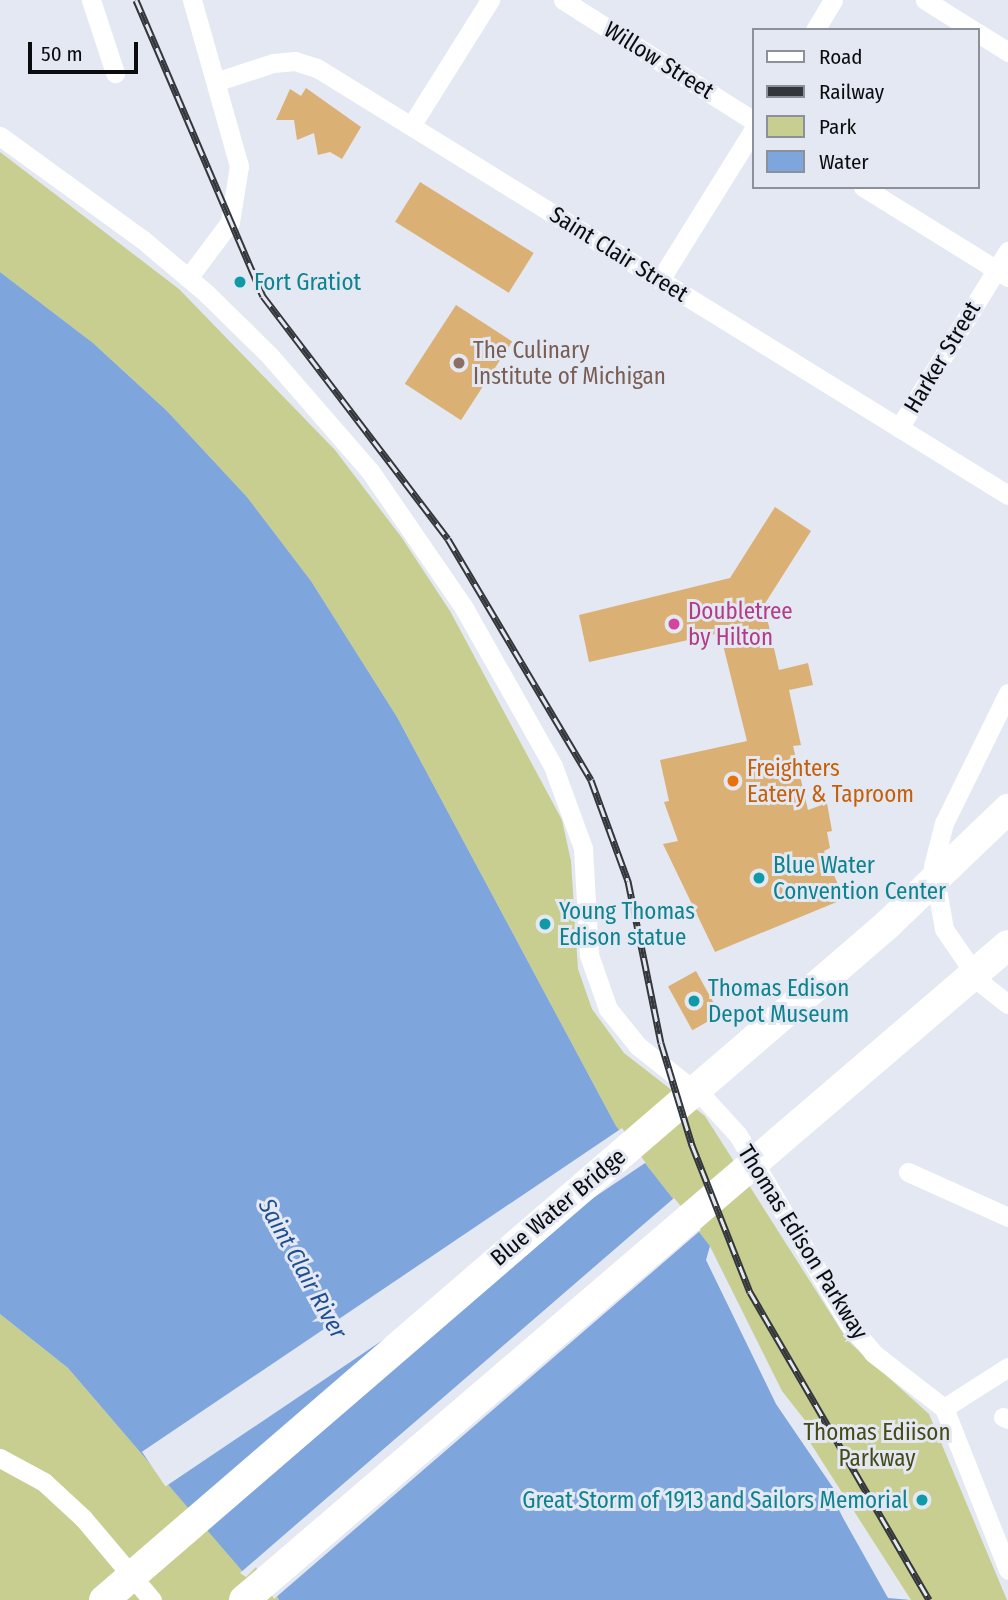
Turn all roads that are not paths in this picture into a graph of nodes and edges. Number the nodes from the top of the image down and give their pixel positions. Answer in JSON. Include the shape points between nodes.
{"nodes":[{"id":1,"x":91,"y":0,"type":"edge"},
{"id":2,"x":192,"y":0,"type":"edge"},
{"id":3,"x":489,"y":0,"type":"edge"},
{"id":4,"x":563,"y":0,"type":"edge"},
{"id":5,"x":833,"y":0,"type":"edge"},
{"id":6,"x":925,"y":0,"type":"edge"},
{"id":7,"x":816,"y":28,"type":"edge"},
{"id":8,"x":970,"y":28,"type":"edge"},
{"id":9,"x":980,"y":34,"type":"edge"},
{"id":10,"x":1008,"y":52,"type":"edge"},
{"id":11,"x":115,"y":73,"type":"dead end"},
{"id":12,"x":218,"y":81,"type":"junction"},
{"id":13,"x":752,"y":120,"type":"edge"},
{"id":14,"x":411,"y":126,"type":"junction"},
{"id":15,"x":752,"y":132,"type":"edge"},
{"id":16,"x":0,"y":136,"type":"edge"},
{"id":17,"x":866,"y":189,"type":"edge"},
{"id":18,"x":1008,"y":251,"type":"edge"},
{"id":19,"x":1002,"y":273,"type":"edge"},
{"id":20,"x":188,"y":278,"type":"junction"},
{"id":21,"x":660,"y":280,"type":"junction"},
{"id":22,"x":899,"y":428,"type":"junction"},
{"id":23,"x":1008,"y":495,"type":"edge"},
{"id":24,"x":1008,"y":693,"type":"edge"},
{"id":25,"x":1008,"y":809,"type":"edge"},
{"id":26,"x":1008,"y":946,"type":"edge"},
{"id":27,"x":1008,"y":1004,"type":"edge"},
{"id":28,"x":908,"y":1171,"type":"dead end"},
{"id":29,"x":1008,"y":1217,"type":"edge"},
{"id":30,"x":1008,"y":1367,"type":"edge"},
{"id":31,"x":944,"y":1408,"type":"junction"},
{"id":32,"x":0,"y":1458,"type":"edge"},
{"id":33,"x":1008,"y":1570,"type":"edge"},
{"id":34,"x":104,"y":1600,"type":"edge"},
{"id":35,"x":152,"y":1600,"type":"edge"},
{"id":36,"x":244,"y":1600,"type":"edge"}],
"edges":[{"from":1,"to":11,"type":"street"},
{"from":2,"to":12,"type":"street"},
{"from":3,"to":14,"type":"street"},
{"from":4,"to":13,"type":"street","name":"Willow Street"},
{"from":5,"to":7,"type":"street"},
{"from":6,"to":8,"type":"street"},
{"from":9,"to":10,"type":"street"},
{"from":12,"to":14,"type":"street","name":"Saint Clair Street","via":[[295,61]]},
{"from":12,"to":20,"type":"street","via":[[238,152],[237,196],[230,222]]},
{"from":14,"to":21,"type":"street","name":"Saint Clair Street"},
{"from":15,"to":21,"type":"street"},
{"from":16,"to":20,"type":"street","name":"Thomas Edison Parkway"},
{"from":17,"to":19,"type":"street"},
{"from":18,"to":19,"type":"street","name":"Harker Street"},
{"from":19,"to":22,"type":"street","name":"Harker Street"},
{"from":20,"to":31,"type":"street","name":"Thomas Edison Parkway","via":[[270,356],[346,441],[464,608],[553,766],[574,814],[584,862],[589,955],[598,988],[627,1034],[738,1135],[859,1336],[890,1369]]},
{"from":21,"to":22,"type":"street","name":"Saint Clair Street"},
{"from":22,"to":23,"type":"street","name":"Saint Clair Street"},
{"from":24,"to":27,"type":"street","via":[[937,844],[933,889],[944,929],[981,983]]},
{"from":25,"to":34,"type":"highway","name":"Blue Water Bridge","via":[[887,925]]},
{"from":26,"to":36,"type":"highway","via":[[481,1392]]},
{"from":28,"to":29,"type":"street"},
{"from":30,"to":31,"type":"street"},
{"from":31,"to":33,"type":"street"},
{"from":32,"to":35,"type":"street","via":[[44,1482],[83,1518]]}]}
